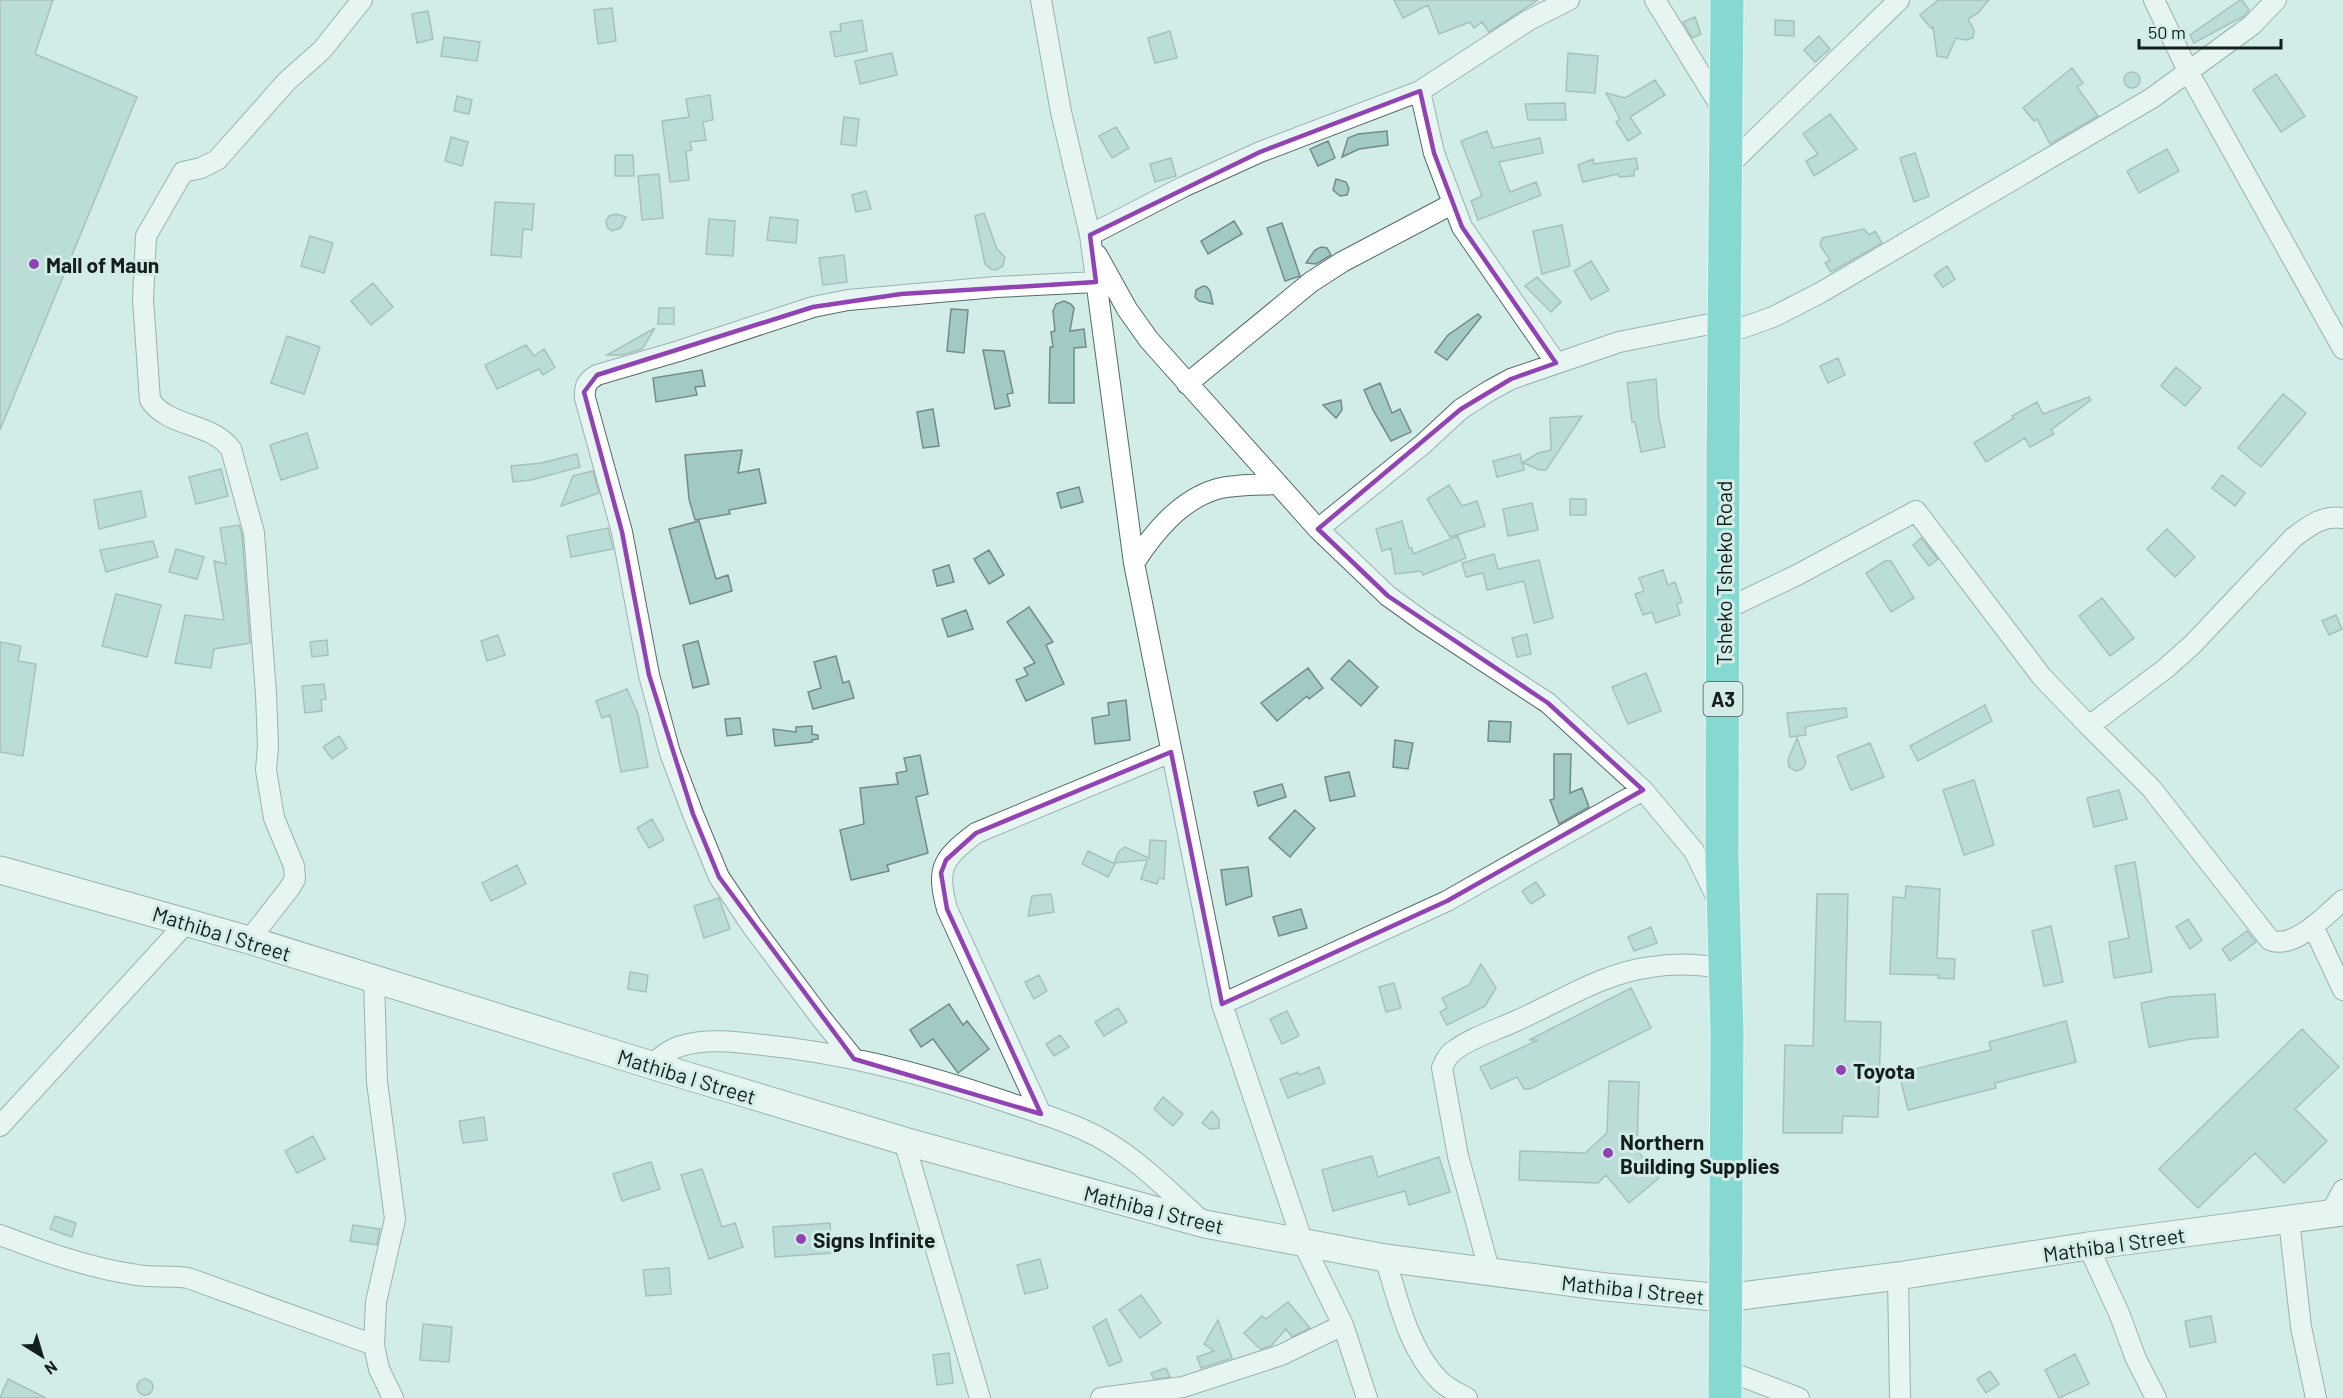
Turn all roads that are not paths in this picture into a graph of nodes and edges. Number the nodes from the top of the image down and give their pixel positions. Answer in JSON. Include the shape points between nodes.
{"nodes":[{"id":1,"x":362,"y":0,"type":"edge"},
{"id":2,"x":1041,"y":0,"type":"edge"},
{"id":3,"x":1569,"y":0,"type":"edge"},
{"id":4,"x":1655,"y":0,"type":"edge"},
{"id":5,"x":1727,"y":0,"type":"edge"},
{"id":6,"x":1899,"y":0,"type":"edge"},
{"id":7,"x":2154,"y":0,"type":"edge"},
{"id":8,"x":2276,"y":0,"type":"edge"},
{"id":9,"x":2189,"y":73,"type":"junction"},
{"id":10,"x":1420,"y":91,"type":"junction"},
{"id":11,"x":1727,"y":116,"type":"junction"},
{"id":12,"x":1726,"y":168,"type":"junction"},
{"id":13,"x":1452,"y":204,"type":"junction"},
{"id":14,"x":1090,"y":239,"type":"junction"},
{"id":15,"x":1096,"y":282,"type":"junction"},
{"id":16,"x":1725,"y":327,"type":"junction"},
{"id":17,"x":2343,"y":349,"type":"edge"},
{"id":18,"x":1556,"y":363,"type":"junction"},
{"id":19,"x":1187,"y":384,"type":"junction"},
{"id":20,"x":1278,"y":484,"type":"junction"},
{"id":21,"x":2343,"y":518,"type":"edge"},
{"id":22,"x":1318,"y":529,"type":"junction"},
{"id":23,"x":1134,"y":563,"type":"junction"},
{"id":24,"x":1724,"y":610,"type":"junction"},
{"id":25,"x":2089,"y":726,"type":"junction"},
{"id":26,"x":1171,"y":753,"type":"junction"},
{"id":27,"x":1642,"y":790,"type":"junction"},
{"id":28,"x":0,"y":870,"type":"edge"},
{"id":29,"x":2343,"y":900,"type":"edge"},
{"id":30,"x":1725,"y":914,"type":"junction"},
{"id":31,"x":187,"y":922,"type":"junction"},
{"id":32,"x":2313,"y":926,"type":"junction"},
{"id":33,"x":249,"y":940,"type":"junction"},
{"id":34,"x":1724,"y":969,"type":"junction"},
{"id":35,"x":374,"y":980,"type":"junction"},
{"id":36,"x":2343,"y":990,"type":"edge"},
{"id":37,"x":1222,"y":1004,"type":"junction"},
{"id":38,"x":854,"y":1059,"type":"junction"},
{"id":39,"x":651,"y":1065,"type":"junction"},
{"id":40,"x":1041,"y":1114,"type":"junction"},
{"id":41,"x":0,"y":1126,"type":"edge"},
{"id":42,"x":904,"y":1141,"type":"junction"},
{"id":43,"x":2343,"y":1190,"type":"edge"},
{"id":44,"x":2337,"y":1213,"type":"edge"},
{"id":45,"x":2289,"y":1220,"type":"junction"},
{"id":46,"x":1205,"y":1224,"type":"junction"},
{"id":47,"x":0,"y":1235,"type":"edge"},
{"id":48,"x":1303,"y":1243,"type":"junction"},
{"id":49,"x":2088,"y":1246,"type":"junction"},
{"id":50,"x":1385,"y":1258,"type":"junction"},
{"id":51,"x":1490,"y":1273,"type":"junction"},
{"id":52,"x":1898,"y":1276,"type":"junction"},
{"id":53,"x":1725,"y":1298,"type":"junction"},
{"id":54,"x":1343,"y":1325,"type":"junction"},
{"id":55,"x":374,"y":1345,"type":"junction"},
{"id":56,"x":1725,"y":1384,"type":"edge"},
{"id":57,"x":1188,"y":1393,"type":"edge"},
{"id":58,"x":1361,"y":1396,"type":"edge"},
{"id":59,"x":390,"y":1397,"type":"edge"},
{"id":60,"x":980,"y":1398,"type":"edge"},
{"id":61,"x":1101,"y":1398,"type":"edge"},
{"id":62,"x":1467,"y":1398,"type":"edge"},
{"id":63,"x":1799,"y":1398,"type":"edge"},
{"id":64,"x":1900,"y":1398,"type":"edge"},
{"id":65,"x":2156,"y":1398,"type":"edge"},
{"id":66,"x":2316,"y":1398,"type":"edge"}],
"edges":[{"from":1,"to":33,"type":"street","via":[[322,50],[287,81],[217,160],[183,172],[146,236],[143,299],[150,400],[164,414],[213,432],[231,449],[255,533],[266,693],[266,770],[274,819],[294,866],[295,879]]},
{"from":2,"to":14,"type":"street"},
{"from":3,"to":10,"type":"street","via":[[1529,20]]},
{"from":4,"to":11,"type":"street"},
{"from":5,"to":11,"type":"highway","name":"Tsheko Tsheko Road","number":"A3"},
{"from":6,"to":12,"type":"street"},
{"from":7,"to":9,"type":"street"},
{"from":8,"to":9,"type":"street","via":[[2252,25]]},
{"from":9,"to":16,"type":"street","via":[[1820,293],[1773,317]]},
{"from":9,"to":17,"type":"street"},
{"from":10,"to":13,"type":"street","via":[[1434,153]]},
{"from":10,"to":14,"type":"street","via":[[1260,152],[1184,187]]},
{"from":11,"to":12,"type":"highway","name":"Tsheko Tsheko Road","number":"A3"},
{"from":12,"to":16,"type":"highway","name":"Tsheko Tsheko Road","number":"A3"},
{"from":13,"to":18,"type":"street","via":[[1473,245]]},
{"from":13,"to":19,"type":"street","via":[[1311,282]]},
{"from":14,"to":15,"type":"street"},
{"from":14,"to":19,"type":"street","via":[[1126,309]]},
{"from":15,"to":23,"type":"street"},
{"from":15,"to":38,"type":"street","via":[[848,300],[813,307],[597,375],[585,386],[622,532],[649,675],[670,753],[693,814],[719,877]]},
{"from":16,"to":18,"type":"street","via":[[1619,342]]},
{"from":16,"to":24,"type":"highway","name":"Tsheko Tsheko Road","number":"A3"},
{"from":18,"to":22,"type":"street","via":[[1511,379],[1461,409]]},
{"from":19,"to":20,"type":"street"},
{"from":20,"to":22,"type":"street"},
{"from":20,"to":23,"type":"street","via":[[1218,489],[1191,502],[1151,537]]},
{"from":21,"to":25,"type":"street","via":[[2312,523],[2293,538],[2193,644]]},
{"from":22,"to":27,"type":"street","via":[[1388,596],[1548,703]]},
{"from":23,"to":26,"type":"street"},
{"from":24,"to":25,"type":"street","via":[[1916,511],[2042,677]]},
{"from":24,"to":30,"type":"highway","name":"Tsheko Tsheko Road","number":"A3"},
{"from":25,"to":32,"type":"street","via":[[2151,788],[2270,939],[2287,942]]},
{"from":26,"to":37,"type":"street"},
{"from":26,"to":40,"type":"street","via":[[976,833],[946,860],[941,873],[947,909]]},
{"from":27,"to":30,"type":"street","via":[[1694,851]]},
{"from":27,"to":37,"type":"street","via":[[1448,901]]},
{"from":28,"to":31,"type":"street","name":"Mathiba I Street"},
{"from":29,"to":32,"type":"street"},
{"from":30,"to":34,"type":"highway","name":"Tsheko Tsheko Road","number":"A3"},
{"from":31,"to":33,"type":"street","name":"Mathiba I Street"},
{"from":31,"to":41,"type":"street"},
{"from":32,"to":36,"type":"street"},
{"from":33,"to":35,"type":"street","name":"Mathiba I Street"},
{"from":34,"to":51,"type":"street","via":[[1699,964],[1649,967],[1605,979],[1477,1037],[1446,1059],[1442,1068],[1458,1156]]},
{"from":34,"to":53,"type":"highway","name":"Tsheko Tsheko Road","number":"A3"},
{"from":35,"to":39,"type":"street","name":"Mathiba I Street"},
{"from":35,"to":55,"type":"street","via":[[377,1082],[395,1219],[376,1302]]},
{"from":37,"to":48,"type":"street"},
{"from":38,"to":39,"type":"street","via":[[800,1049],[718,1042],[679,1046]]},
{"from":38,"to":40,"type":"street","via":[[960,1087]]},
{"from":39,"to":42,"type":"street","name":"Mathiba I Street"},
{"from":40,"to":46,"type":"street","via":[[1085,1130],[1116,1148]]},
{"from":42,"to":46,"type":"street","name":"Mathiba I Street"},
{"from":42,"to":60,"type":"street"},
{"from":43,"to":44,"type":"street"},
{"from":44,"to":45,"type":"street","name":"Mathiba I Street"},
{"from":45,"to":49,"type":"street","name":"Mathiba I Street"},
{"from":45,"to":66,"type":"street","via":[[2301,1327]]},
{"from":46,"to":48,"type":"street","name":"Mathiba I Street"},
{"from":47,"to":55,"type":"street","via":[[70,1261],[140,1276],[188,1278]]},
{"from":48,"to":50,"type":"street","name":"Mathiba I Street"},
{"from":48,"to":54,"type":"street"},
{"from":49,"to":52,"type":"street","name":"Mathiba I Street"},
{"from":49,"to":65,"type":"street"},
{"from":50,"to":51,"type":"street","name":"Mathiba I Street"},
{"from":50,"to":62,"type":"street","via":[[1401,1311],[1428,1368],[1442,1383]]},
{"from":51,"to":53,"type":"street","name":"Mathiba I Street"},
{"from":52,"to":53,"type":"street","name":"Mathiba I Street"},
{"from":52,"to":64,"type":"street"},
{"from":53,"to":56,"type":"highway","name":"Tsheko Tsheko Road","number":"A3"},
{"from":54,"to":57,"type":"street"},
{"from":54,"to":58,"type":"street"},
{"from":55,"to":59,"type":"street"},
{"from":56,"to":63,"type":"street"},
{"from":57,"to":61,"type":"street"}]}
